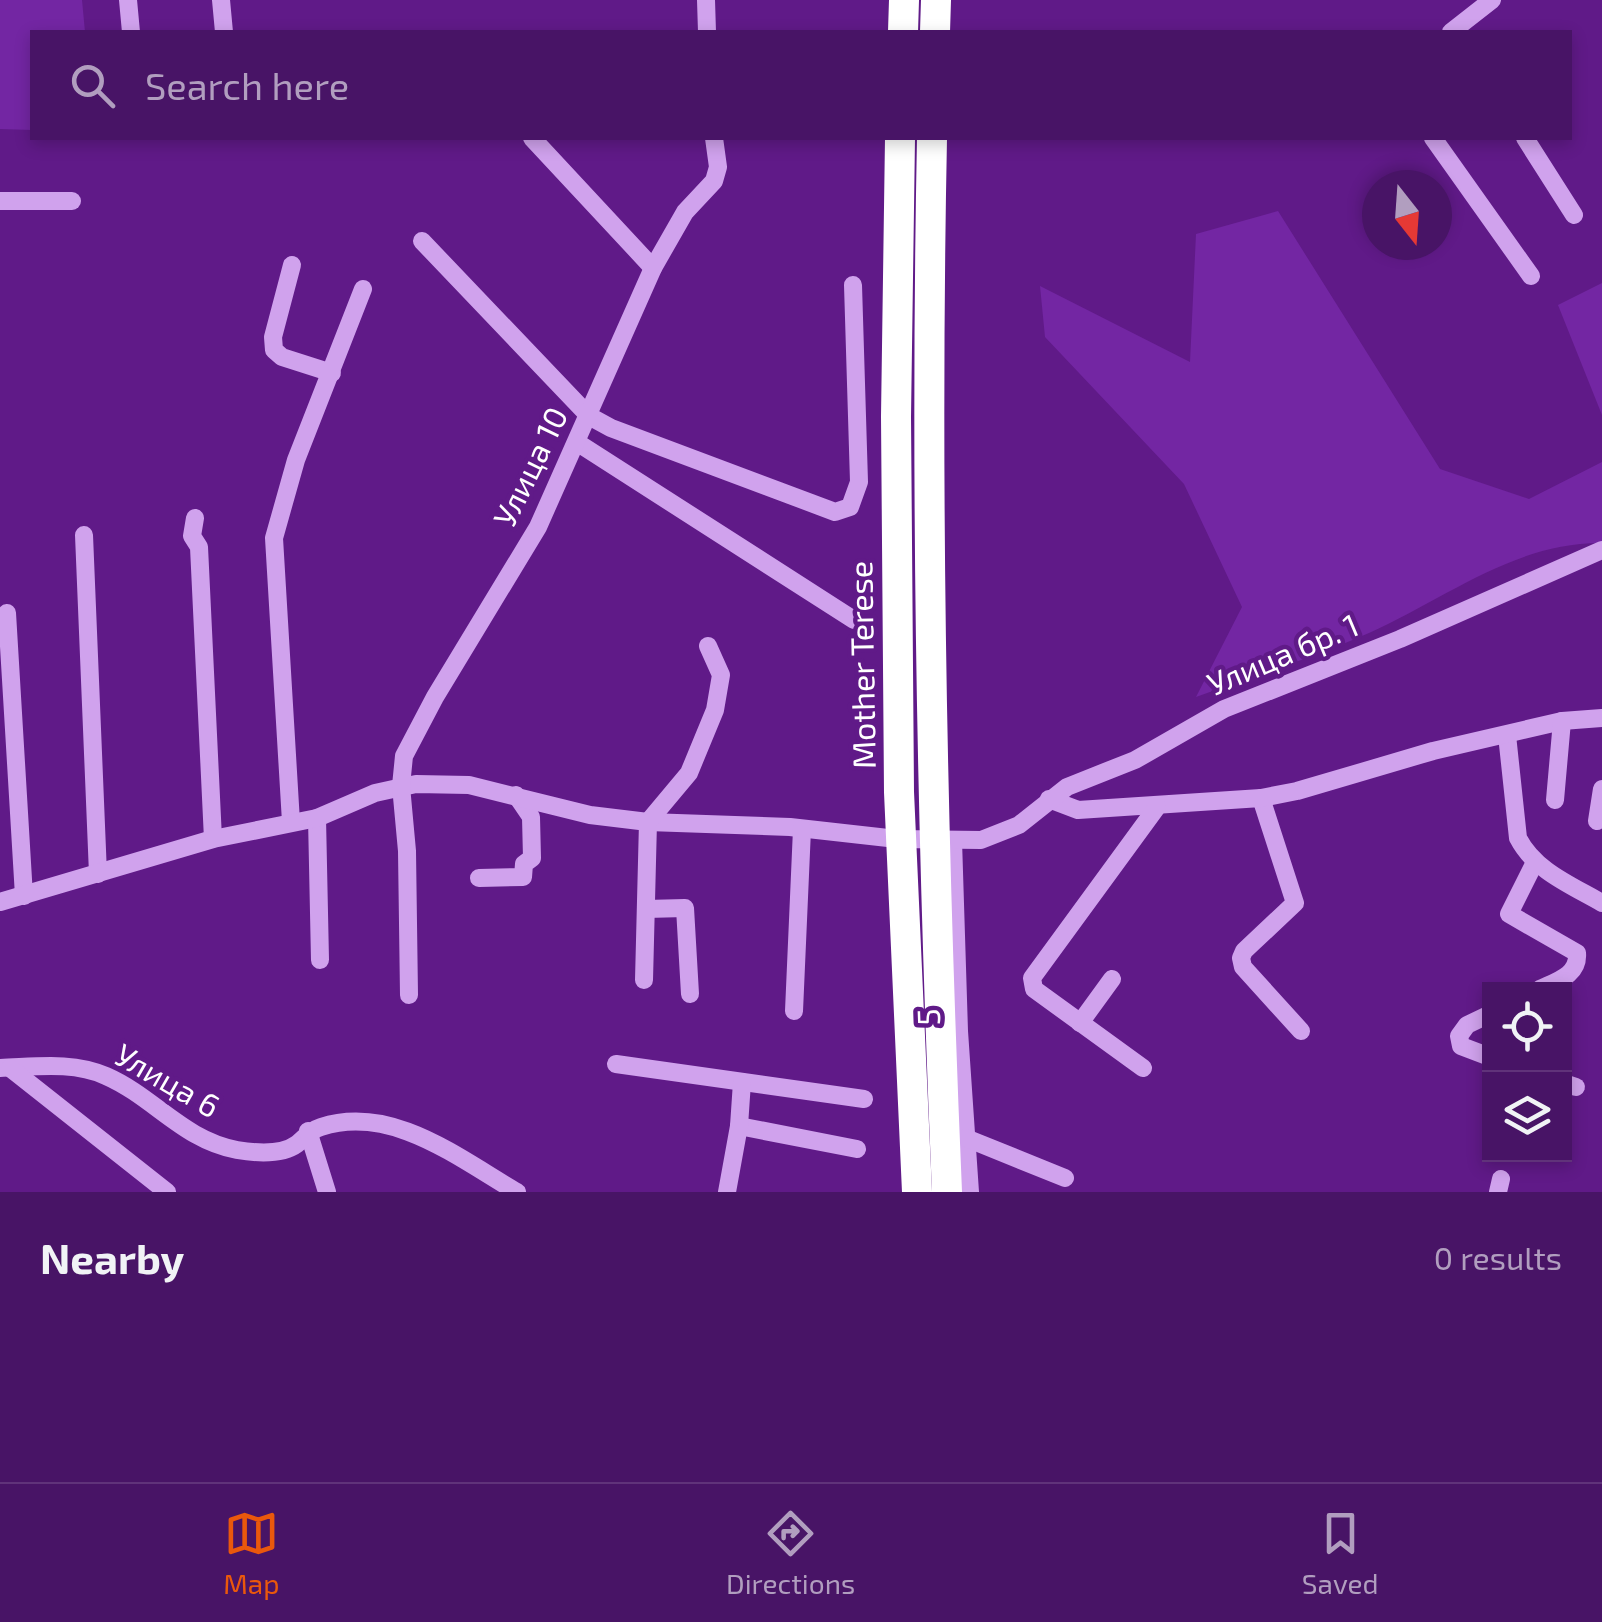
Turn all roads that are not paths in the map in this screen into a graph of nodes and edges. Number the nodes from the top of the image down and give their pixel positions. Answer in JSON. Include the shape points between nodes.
{"nodes":[{"id":1,"x":128,"y":0,"type":"edge"},
{"id":2,"x":221,"y":0,"type":"edge"},
{"id":3,"x":706,"y":0,"type":"edge"},
{"id":4,"x":904,"y":0,"type":"edge"},
{"id":5,"x":936,"y":0,"type":"edge"},
{"id":6,"x":1492,"y":0,"type":"edge"},
{"id":7,"x":131,"y":30,"type":"edge"},
{"id":8,"x":224,"y":30,"type":"edge"},
{"id":9,"x":707,"y":30,"type":"edge"},
{"id":10,"x":903,"y":30,"type":"edge"},
{"id":11,"x":935,"y":30,"type":"edge"},
{"id":12,"x":1457,"y":30,"type":"edge"},
{"id":13,"x":534,"y":140,"type":"edge"},
{"id":14,"x":714,"y":140,"type":"edge"},
{"id":15,"x":900,"y":140,"type":"edge"},
{"id":16,"x":932,"y":140,"type":"edge"},
{"id":17,"x":1433,"y":140,"type":"edge"},
{"id":18,"x":1527,"y":140,"type":"edge"},
{"id":19,"x":0,"y":201,"type":"edge"},
{"id":20,"x":72,"y":201,"type":"dead end"},
{"id":21,"x":1574,"y":215,"type":"dead end"},
{"id":22,"x":422,"y":241,"type":"dead end"},
{"id":23,"x":292,"y":265,"type":"dead end"},
{"id":24,"x":652,"y":268,"type":"junction"},
{"id":25,"x":1531,"y":276,"type":"dead end"},
{"id":26,"x":853,"y":285,"type":"dead end"},
{"id":27,"x":363,"y":289,"type":"dead end"},
{"id":28,"x":332,"y":373,"type":"junction"},
{"id":29,"x":590,"y":416,"type":"junction"},
{"id":30,"x":578,"y":443,"type":"junction"},
{"id":31,"x":196,"y":518,"type":"dead end"},
{"id":32,"x":84,"y":535,"type":"dead end"},
{"id":33,"x":1602,"y":550,"type":"edge"},
{"id":34,"x":8,"y":613,"type":"dead end"},
{"id":35,"x":854,"y":620,"type":"dead end"},
{"id":36,"x":708,"y":646,"type":"dead end"},
{"id":37,"x":1602,"y":718,"type":"edge"},
{"id":38,"x":1562,"y":721,"type":"junction"},
{"id":39,"x":1507,"y":735,"type":"junction"},
{"id":40,"x":402,"y":786,"type":"junction"},
{"id":41,"x":1602,"y":789,"type":"edge"},
{"id":42,"x":516,"y":795,"type":"junction"},
{"id":43,"x":1260,"y":798,"type":"junction"},
{"id":44,"x":1049,"y":799,"type":"junction"},
{"id":45,"x":1555,"y":800,"type":"dead end"},
{"id":46,"x":1157,"y":807,"type":"junction"},
{"id":47,"x":317,"y":818,"type":"junction"},
{"id":48,"x":1597,"y":821,"type":"dead end"},
{"id":49,"x":291,"y":822,"type":"junction"},
{"id":50,"x":648,"y":822,"type":"junction"},
{"id":51,"x":802,"y":828,"type":"junction"},
{"id":52,"x":213,"y":840,"type":"junction"},
{"id":53,"x":953,"y":840,"type":"junction"},
{"id":54,"x":1535,"y":862,"type":"junction"},
{"id":55,"x":98,"y":874,"type":"junction"},
{"id":56,"x":480,"y":878,"type":"dead end"},
{"id":57,"x":24,"y":896,"type":"junction"},
{"id":58,"x":0,"y":902,"type":"edge"},
{"id":59,"x":1602,"y":903,"type":"edge"},
{"id":60,"x":646,"y":910,"type":"junction"},
{"id":61,"x":320,"y":960,"type":"dead end"},
{"id":62,"x":1112,"y":979,"type":"dead end"},
{"id":63,"x":644,"y":980,"type":"dead end"},
{"id":64,"x":1554,"y":982,"type":"edge"},
{"id":65,"x":690,"y":994,"type":"dead end"},
{"id":66,"x":409,"y":996,"type":"dead end"},
{"id":67,"x":794,"y":1011,"type":"dead end"},
{"id":68,"x":1482,"y":1018,"type":"edge"},
{"id":69,"x":1080,"y":1023,"type":"junction"},
{"id":70,"x":1301,"y":1031,"type":"dead end"},
{"id":71,"x":1482,"y":1054,"type":"edge"},
{"id":72,"x":616,"y":1064,"type":"dead end"},
{"id":73,"x":5,"y":1068,"type":"edge"},
{"id":74,"x":1143,"y":1068,"type":"dead end"},
{"id":75,"x":742,"y":1082,"type":"junction"},
{"id":76,"x":864,"y":1100,"type":"dead end"},
{"id":77,"x":739,"y":1126,"type":"junction"},
{"id":78,"x":308,"y":1132,"type":"junction"},
{"id":79,"x":966,"y":1138,"type":"junction"},
{"id":80,"x":857,"y":1149,"type":"dead end"},
{"id":81,"x":1065,"y":1178,"type":"dead end"},
{"id":82,"x":166,"y":1192,"type":"edge"},
{"id":83,"x":327,"y":1192,"type":"edge"},
{"id":84,"x":516,"y":1192,"type":"edge"},
{"id":85,"x":727,"y":1192,"type":"edge"},
{"id":86,"x":917,"y":1192,"type":"edge"},
{"id":87,"x":947,"y":1192,"type":"edge"},
{"id":88,"x":970,"y":1192,"type":"edge"}],
"edges":[{"from":1,"to":7,"type":"street"},
{"from":2,"to":8,"type":"street"},
{"from":3,"to":9,"type":"street"},
{"from":4,"to":10,"type":"highway"},
{"from":5,"to":11,"type":"highway"},
{"from":6,"to":12,"type":"street"},
{"from":13,"to":24,"type":"street"},
{"from":14,"to":24,"type":"street","name":"Улица 10","via":[[717,174]]},
{"from":15,"to":86,"type":"highway","name":"Mother Terese","via":[[899,792]]},
{"from":16,"to":87,"type":"highway","name":"Mother Terese","via":[[933,791]]},
{"from":17,"to":25,"type":"street"},
{"from":18,"to":21,"type":"street"},
{"from":19,"to":20,"type":"street"},
{"from":22,"to":29,"type":"street"},
{"from":23,"to":28,"type":"street","via":[[274,350]]},
{"from":24,"to":29,"type":"street","name":"Улица 10"},
{"from":26,"to":29,"type":"street","via":[[859,482],[846,511],[827,510]]},
{"from":27,"to":28,"type":"street"},
{"from":28,"to":49,"type":"street","via":[[296,460],[274,538]]},
{"from":29,"to":30,"type":"street","name":"Улица 10"},
{"from":30,"to":35,"type":"street"},
{"from":30,"to":40,"type":"street","name":"Улица 10","via":[[538,527],[406,749]]},
{"from":31,"to":52,"type":"street"},
{"from":32,"to":55,"type":"street"},
{"from":33,"to":44,"type":"street","name":"Улица бр. 1","via":[[1224,709]]},
{"from":34,"to":57,"type":"street"},
{"from":36,"to":50,"type":"street","via":[[721,675],[715,710],[689,773]]},
{"from":37,"to":38,"type":"street"},
{"from":38,"to":39,"type":"street"},
{"from":38,"to":45,"type":"street"},
{"from":39,"to":43,"type":"street"},
{"from":39,"to":54,"type":"street","via":[[1518,838]]},
{"from":40,"to":42,"type":"street","via":[[441,782]]},
{"from":40,"to":47,"type":"street"},
{"from":40,"to":66,"type":"street","name":"Улица 10"},
{"from":41,"to":48,"type":"street"},
{"from":42,"to":50,"type":"street"},
{"from":42,"to":56,"type":"street","via":[[531,817],[532,858],[523,877]]},
{"from":43,"to":46,"type":"street"},
{"from":43,"to":70,"type":"street","via":[[1295,904],[1241,958]]},
{"from":44,"to":46,"type":"street","via":[[1078,810]]},
{"from":44,"to":53,"type":"street","name":"Улица бр. 1","via":[[1000,835]]},
{"from":46,"to":69,"type":"street","via":[[1032,978],[1034,990]]},
{"from":47,"to":49,"type":"street"},
{"from":47,"to":61,"type":"street"},
{"from":49,"to":52,"type":"street"},
{"from":50,"to":51,"type":"street"},
{"from":50,"to":60,"type":"street"},
{"from":51,"to":53,"type":"street"},
{"from":51,"to":67,"type":"street"},
{"from":52,"to":55,"type":"street"},
{"from":53,"to":79,"type":"street","name":"5"},
{"from":54,"to":59,"type":"street"},
{"from":54,"to":64,"type":"street","via":[[1508,914],[1577,953],[1574,970]]},
{"from":55,"to":57,"type":"street"},
{"from":57,"to":58,"type":"street"},
{"from":60,"to":63,"type":"street"},
{"from":60,"to":65,"type":"street","via":[[686,908]]},
{"from":62,"to":69,"type":"street"},
{"from":68,"to":71,"type":"street","via":[[1458,1036],[1462,1046]]},
{"from":69,"to":74,"type":"street"},
{"from":72,"to":75,"type":"street"},
{"from":73,"to":78,"type":"street","name":"Улица 6","via":[[58,1066],[104,1074],[200,1139],[236,1150],[267,1153],[296,1146]]},
{"from":73,"to":82,"type":"street"},
{"from":75,"to":76,"type":"street"},
{"from":75,"to":77,"type":"street"},
{"from":77,"to":80,"type":"street"},
{"from":77,"to":85,"type":"street"},
{"from":78,"to":83,"type":"street"},
{"from":78,"to":84,"type":"street","name":"Улица 6","via":[[359,1120],[384,1124],[463,1159]]},
{"from":79,"to":81,"type":"street"},
{"from":79,"to":88,"type":"street","name":"5"}]}
